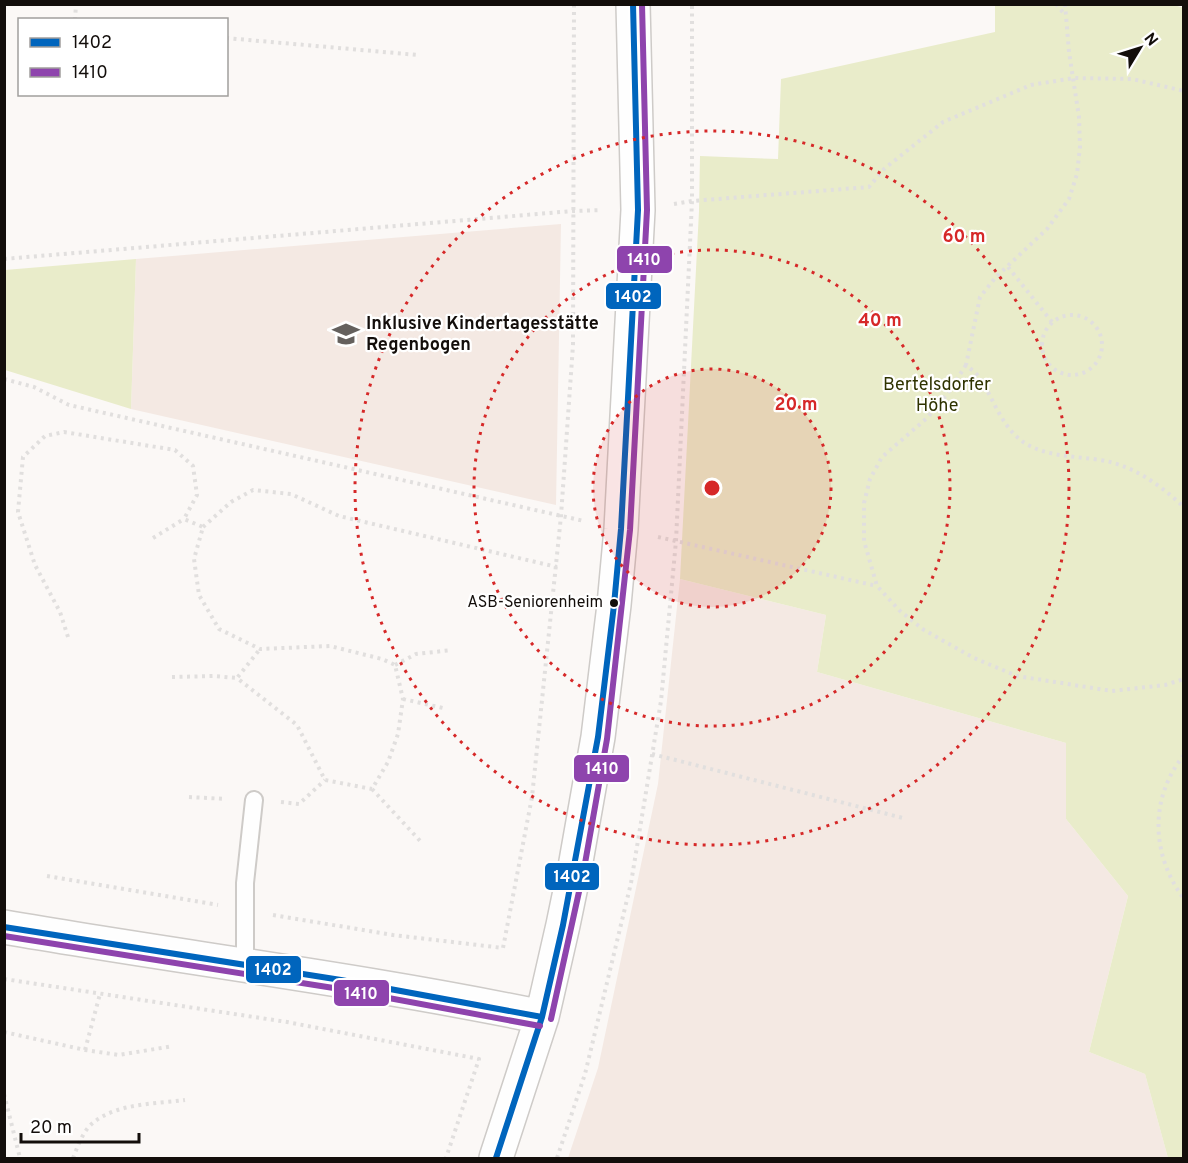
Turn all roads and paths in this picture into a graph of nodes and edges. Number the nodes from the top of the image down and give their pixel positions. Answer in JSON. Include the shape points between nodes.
{"nodes":[{"id":1,"x":574,"y":4,"type":"edge"},
{"id":2,"x":633,"y":4,"type":"edge"},
{"id":3,"x":1056,"y":4,"type":"edge"},
{"id":4,"x":1065,"y":4,"type":"edge"},
{"id":5,"x":1066,"y":15,"type":"junction"},
{"id":6,"x":228,"y":38,"type":"edge"},
{"id":7,"x":418,"y":55,"type":"dead end"},
{"id":8,"x":1074,"y":78,"type":"junction"},
{"id":9,"x":1184,"y":91,"type":"edge"},
{"id":10,"x":573,"y":210,"type":"junction"},
{"id":11,"x":638,"y":210,"type":"junction"},
{"id":12,"x":4,"y":259,"type":"edge"},
{"id":13,"x":1008,"y":267,"type":"junction"},
{"id":14,"x":1052,"y":322,"type":"junction"},
{"id":15,"x":966,"y":365,"type":"junction"},
{"id":16,"x":4,"y":379,"type":"edge"},
{"id":17,"x":1184,"y":507,"type":"edge"},
{"id":18,"x":561,"y":516,"type":"junction"},
{"id":19,"x":184,"y":519,"type":"junction"},
{"id":20,"x":203,"y":527,"type":"junction"},
{"id":21,"x":621,"y":529,"type":"junction"},
{"id":22,"x":153,"y":538,"type":"dead end"},
{"id":23,"x":557,"y":567,"type":"junction"},
{"id":24,"x":877,"y":586,"type":"junction"},
{"id":25,"x":68,"y":637,"type":"dead end"},
{"id":26,"x":260,"y":649,"type":"junction"},
{"id":27,"x":452,"y":650,"type":"dead end"},
{"id":28,"x":395,"y":665,"type":"junction"},
{"id":29,"x":172,"y":677,"type":"dead end"},
{"id":30,"x":237,"y":678,"type":"junction"},
{"id":31,"x":1184,"y":679,"type":"edge"},
{"id":32,"x":403,"y":699,"type":"junction"},
{"id":33,"x":443,"y":708,"type":"dead end"},
{"id":34,"x":652,"y":754,"type":"dead end"},
{"id":35,"x":1184,"y":755,"type":"edge"},
{"id":36,"x":372,"y":789,"type":"junction"},
{"id":37,"x":254,"y":800,"type":"dead end"},
{"id":38,"x":903,"y":819,"type":"dead end"},
{"id":39,"x":423,"y":844,"type":"dead end"},
{"id":40,"x":1184,"y":899,"type":"edge"},
{"id":41,"x":4,"y":927,"type":"edge"},
{"id":42,"x":503,"y":948,"type":"dead end"},
{"id":43,"x":245,"y":965,"type":"junction"},
{"id":44,"x":4,"y":979,"type":"edge"},
{"id":45,"x":100,"y":994,"type":"junction"},
{"id":46,"x":542,"y":1017,"type":"junction"},
{"id":47,"x":4,"y":1032,"type":"edge"},
{"id":48,"x":173,"y":1046,"type":"dead end"},
{"id":49,"x":85,"y":1050,"type":"junction"},
{"id":50,"x":4,"y":1094,"type":"edge"},
{"id":51,"x":185,"y":1100,"type":"dead end"},
{"id":52,"x":20,"y":1158,"type":"edge"},
{"id":53,"x":73,"y":1158,"type":"edge"},
{"id":54,"x":446,"y":1158,"type":"edge"},
{"id":55,"x":496,"y":1158,"type":"edge"}],
"edges":[{"from":1,"to":10,"type":"path"},
{"from":2,"to":11,"type":"street"},
{"from":3,"to":5,"type":"path"},
{"from":4,"to":5,"type":"path"},
{"from":5,"to":8,"type":"path"},
{"from":6,"to":7,"type":"path"},
{"from":8,"to":9,"type":"path","via":[[1132,79]]},
{"from":8,"to":11,"type":"path","via":[[1030,85],[943,122],[884,169],[869,187],[693,201]]},
{"from":8,"to":13,"type":"path","via":[[1080,147],[1069,199],[1047,229]]},
{"from":10,"to":12,"type":"path"},
{"from":10,"to":18,"type":"path","via":[[573,345]]},
{"from":11,"to":21,"type":"street"},
{"from":13,"to":14,"type":"path"},
{"from":13,"to":15,"type":"path","via":[[980,297]]},
{"from":14,"to":14,"type":"path","via":[[1042,340],[1042,350],[1052,368],[1071,375],[1090,369],[1097,361],[1101,343],[1094,326],[1070,315]]},
{"from":15,"to":17,"type":"path","via":[[979,377],[1008,426],[1026,444],[1049,453],[1130,468]]},
{"from":15,"to":24,"type":"path","via":[[927,417],[882,457],[870,479],[864,503],[864,541]]},
{"from":16,"to":18,"type":"path","via":[[34,387],[69,405]]},
{"from":18,"to":23,"type":"path"},
{"from":19,"to":20,"type":"path"},
{"from":19,"to":22,"type":"path"},
{"from":19,"to":25,"type":"path","via":[[197,495],[193,466],[175,450],[64,432],[45,436],[23,457],[18,512],[35,565],[60,612]]},
{"from":20,"to":23,"type":"path","via":[[231,502],[253,490],[291,494],[339,516]]},
{"from":20,"to":26,"type":"path","via":[[194,559],[199,595],[219,629]]},
{"from":21,"to":24,"type":"path"},
{"from":21,"to":46,"type":"street","via":[[598,736],[575,867]]},
{"from":23,"to":42,"type":"path","via":[[532,796]]},
{"from":24,"to":31,"type":"path","via":[[924,630],[1017,676],[1112,691]]},
{"from":26,"to":28,"type":"path","via":[[330,646]]},
{"from":26,"to":30,"type":"path"},
{"from":27,"to":28,"type":"path","via":[[416,654]]},
{"from":28,"to":32,"type":"path"},
{"from":29,"to":30,"type":"path"},
{"from":30,"to":36,"type":"path","via":[[297,725],[325,780]]},
{"from":32,"to":33,"type":"path"},
{"from":32,"to":36,"type":"path","via":[[388,762]]},
{"from":34,"to":38,"type":"path"},
{"from":35,"to":40,"type":"path","via":[[1165,787],[1158,838],[1163,862]]},
{"from":36,"to":39,"type":"path"},
{"from":37,"to":43,"type":"lane","via":[[245,883]]},
{"from":41,"to":43,"type":"street"},
{"from":43,"to":46,"type":"street"},
{"from":44,"to":45,"type":"path"},
{"from":45,"to":49,"type":"path"},
{"from":45,"to":54,"type":"path","via":[[287,1022],[479,1059]]},
{"from":46,"to":55,"type":"street"},
{"from":47,"to":49,"type":"path"},
{"from":48,"to":49,"type":"path","via":[[119,1055]]},
{"from":50,"to":52,"type":"path"},
{"from":51,"to":53,"type":"path","via":[[132,1107],[93,1122]]}]}
